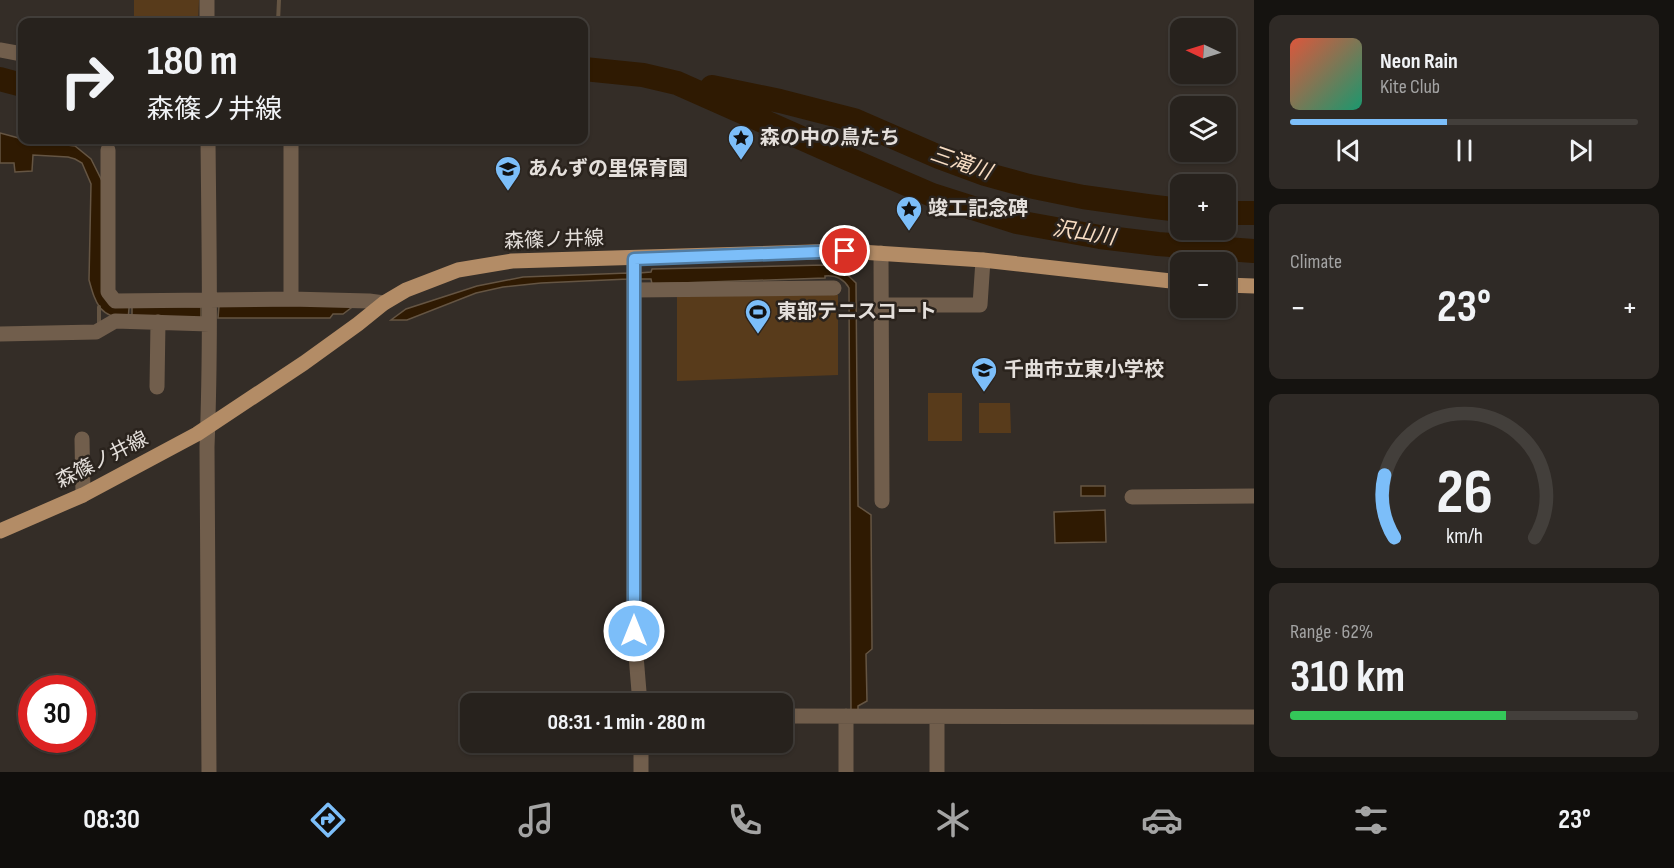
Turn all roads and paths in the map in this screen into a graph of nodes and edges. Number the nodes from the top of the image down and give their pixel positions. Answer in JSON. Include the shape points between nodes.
{"nodes":[{"id":1,"x":207,"y":0,"type":"edge"},
{"id":2,"x":207,"y":18,"type":"edge"},
{"id":3,"x":0,"y":50,"type":"edge"},
{"id":4,"x":18,"y":53,"type":"edge"},
{"id":5,"x":208,"y":144,"type":"edge"},
{"id":6,"x":291,"y":144,"type":"edge"},
{"id":7,"x":108,"y":150,"type":"dead end"},
{"id":8,"x":881,"y":254,"type":"junction"},
{"id":9,"x":634,"y":259,"type":"junction"},
{"id":10,"x":983,"y":260,"type":"junction"},
{"id":11,"x":1170,"y":281,"type":"edge"},
{"id":12,"x":1236,"y":285,"type":"edge"},
{"id":13,"x":1254,"y":286,"type":"edge"},
{"id":14,"x":834,"y":288,"type":"dead end"},
{"id":15,"x":634,"y":290,"type":"junction"},
{"id":16,"x":291,"y":299,"type":"junction"},
{"id":17,"x":209,"y":302,"type":"junction"},
{"id":18,"x":384,"y":303,"type":"junction"},
{"id":19,"x":882,"y":305,"type":"junction"},
{"id":20,"x":158,"y":322,"type":"junction"},
{"id":21,"x":209,"y":323,"type":"junction"},
{"id":22,"x":0,"y":334,"type":"edge"},
{"id":23,"x":157,"y":387,"type":"dead end"},
{"id":24,"x":208,"y":428,"type":"junction"},
{"id":25,"x":82,"y":439,"type":"dead end"},
{"id":26,"x":83,"y":495,"type":"junction"},
{"id":27,"x":1254,"y":496,"type":"edge"},
{"id":28,"x":1132,"y":497,"type":"dead end"},
{"id":29,"x":882,"y":501,"type":"dead end"},
{"id":30,"x":0,"y":531,"type":"edge"},
{"id":31,"x":639,"y":693,"type":"edge"},
{"id":32,"x":793,"y":716,"type":"edge"},
{"id":33,"x":846,"y":716,"type":"junction"},
{"id":34,"x":937,"y":717,"type":"junction"},
{"id":35,"x":1254,"y":717,"type":"edge"},
{"id":36,"x":641,"y":753,"type":"edge"},
{"id":37,"x":209,"y":772,"type":"edge"},
{"id":38,"x":641,"y":772,"type":"edge"},
{"id":39,"x":846,"y":772,"type":"edge"},
{"id":40,"x":937,"y":772,"type":"edge"}],
"edges":[{"from":1,"to":2,"type":"street"},
{"from":3,"to":4,"type":"street"},
{"from":5,"to":17,"type":"street"},
{"from":6,"to":16,"type":"street"},
{"from":7,"to":17,"type":"street","via":[[108,292],[115,302]]},
{"from":8,"to":9,"type":"main road","name":"森篠ノ井線","via":[[845,251]]},
{"from":8,"to":10,"type":"main road","name":"森篠ノ井線"},
{"from":8,"to":19,"type":"street"},
{"from":9,"to":15,"type":"street"},
{"from":9,"to":18,"type":"main road","name":"森篠ノ井線","via":[[512,261],[458,270]]},
{"from":10,"to":11,"type":"main road","name":"森篠ノ井線"},
{"from":10,"to":19,"type":"street","via":[[980,305]]},
{"from":12,"to":13,"type":"main road"},
{"from":14,"to":15,"type":"street"},
{"from":15,"to":31,"type":"street","via":[[634,631]]},
{"from":16,"to":17,"type":"street"},
{"from":16,"to":18,"type":"street"},
{"from":17,"to":21,"type":"street"},
{"from":18,"to":24,"type":"main road","name":"森篠ノ井線"},
{"from":19,"to":29,"type":"street"},
{"from":20,"to":21,"type":"street"},
{"from":20,"to":22,"type":"street","via":[[115,321],[96,332]]},
{"from":20,"to":23,"type":"street"},
{"from":21,"to":24,"type":"street"},
{"from":24,"to":26,"type":"main road","name":"森篠ノ井線"},
{"from":24,"to":37,"type":"street"},
{"from":25,"to":26,"type":"street"},
{"from":26,"to":30,"type":"main road","name":"森篠ノ井線"},
{"from":27,"to":28,"type":"street"},
{"from":32,"to":33,"type":"street"},
{"from":33,"to":34,"type":"street"},
{"from":33,"to":39,"type":"street"},
{"from":34,"to":35,"type":"street"},
{"from":34,"to":40,"type":"street"},
{"from":36,"to":38,"type":"street"}]}
